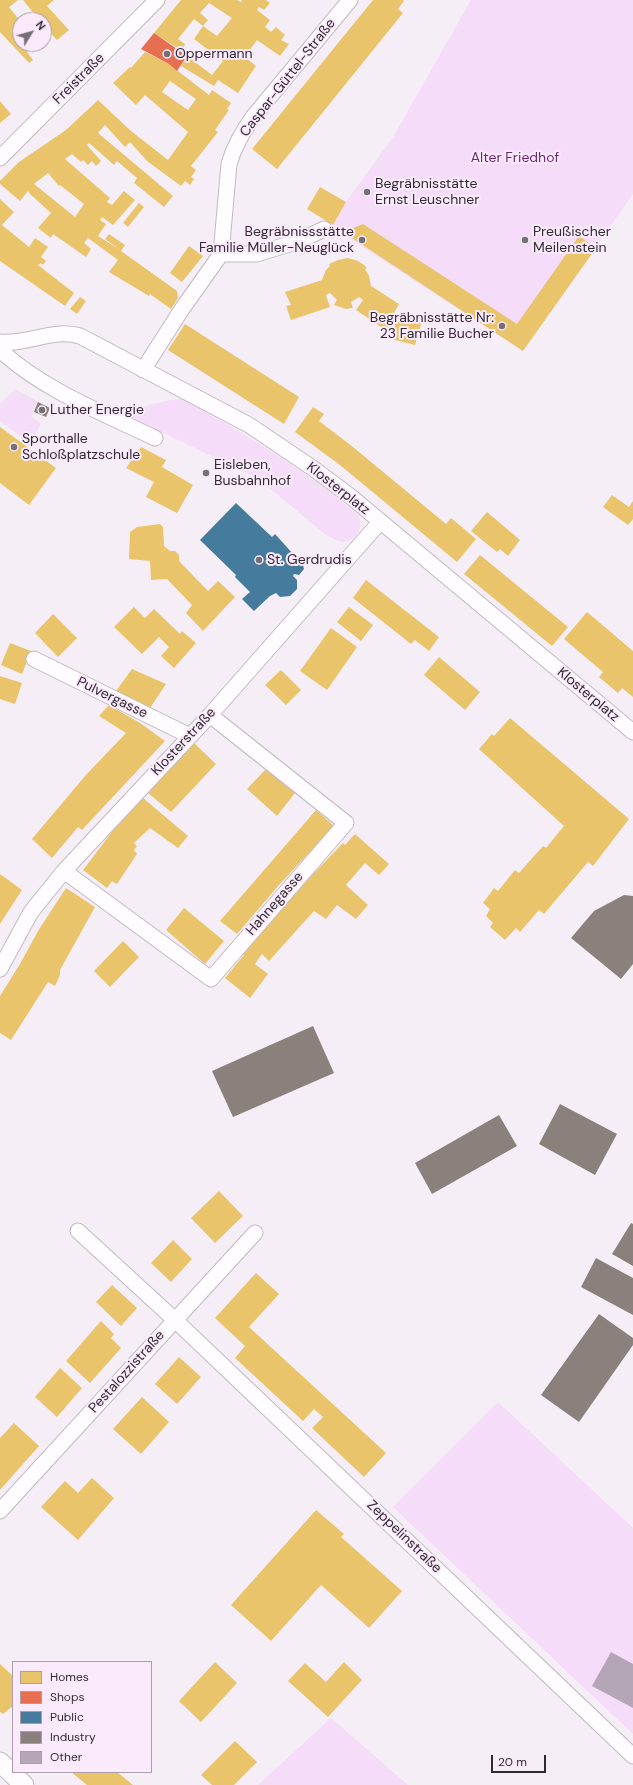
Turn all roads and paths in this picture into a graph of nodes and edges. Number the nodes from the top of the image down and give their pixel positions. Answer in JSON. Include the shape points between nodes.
{"nodes":[{"id":1,"x":157,"y":0,"type":"edge"},
{"id":2,"x":350,"y":0,"type":"edge"},
{"id":3,"x":0,"y":158,"type":"edge"},
{"id":4,"x":324,"y":229,"type":"dead end"},
{"id":5,"x":221,"y":254,"type":"junction"},
{"id":6,"x":0,"y":342,"type":"edge"},
{"id":7,"x":0,"y":350,"type":"edge"},
{"id":8,"x":144,"y":370,"type":"junction"},
{"id":9,"x":156,"y":438,"type":"dead end"},
{"id":10,"x":380,"y":522,"type":"junction"},
{"id":11,"x":34,"y":659,"type":"dead end"},
{"id":12,"x":210,"y":715,"type":"junction"},
{"id":13,"x":633,"y":732,"type":"edge"},
{"id":14,"x":190,"y":736,"type":"junction"},
{"id":15,"x":64,"y":871,"type":"junction"},
{"id":16,"x":0,"y":969,"type":"edge"},
{"id":17,"x":78,"y":1231,"type":"dead end"},
{"id":18,"x":255,"y":1233,"type":"dead end"},
{"id":19,"x":175,"y":1320,"type":"junction"},
{"id":20,"x":0,"y":1511,"type":"edge"},
{"id":21,"x":633,"y":1756,"type":"edge"},
{"id":22,"x":0,"y":1762,"type":"edge"},
{"id":23,"x":24,"y":1785,"type":"edge"}],
"edges":[{"from":1,"to":3,"type":"street","name":"Freistraße"},
{"from":2,"to":5,"type":"street","name":"Caspar-Güttel-Straße","via":[[241,134],[229,164]]},
{"from":4,"to":5,"type":"street","via":[[299,241],[258,254]]},
{"from":5,"to":8,"type":"street"},
{"from":6,"to":8,"type":"street","name":"Klosterplatz","via":[[19,342],[63,332],[72,333],[87,338]]},
{"from":7,"to":9,"type":"street","via":[[31,376]]},
{"from":8,"to":10,"type":"street","name":"Klosterplatz","via":[[219,408],[282,447],[326,478]]},
{"from":10,"to":12,"type":"street","name":"Klosterstraße"},
{"from":10,"to":13,"type":"street","name":"Klosterplatz"},
{"from":11,"to":14,"type":"street","name":"Pulvergasse"},
{"from":12,"to":14,"type":"street","name":"Klosterstraße"},
{"from":12,"to":15,"type":"street","name":"Hahnegasse","via":[[346,823],[211,979]]},
{"from":14,"to":15,"type":"street","name":"Klosterstraße"},
{"from":15,"to":16,"type":"street","name":"Klosterstraße","via":[[31,912]]},
{"from":17,"to":19,"type":"street","name":"Zeppelinstraße"},
{"from":18,"to":19,"type":"street","name":"Pestalozzistraße"},
{"from":19,"to":20,"type":"street","name":"Pestalozzistraße"},
{"from":19,"to":21,"type":"street","name":"Zeppelinstraße"},
{"from":22,"to":23,"type":"street"}]}
